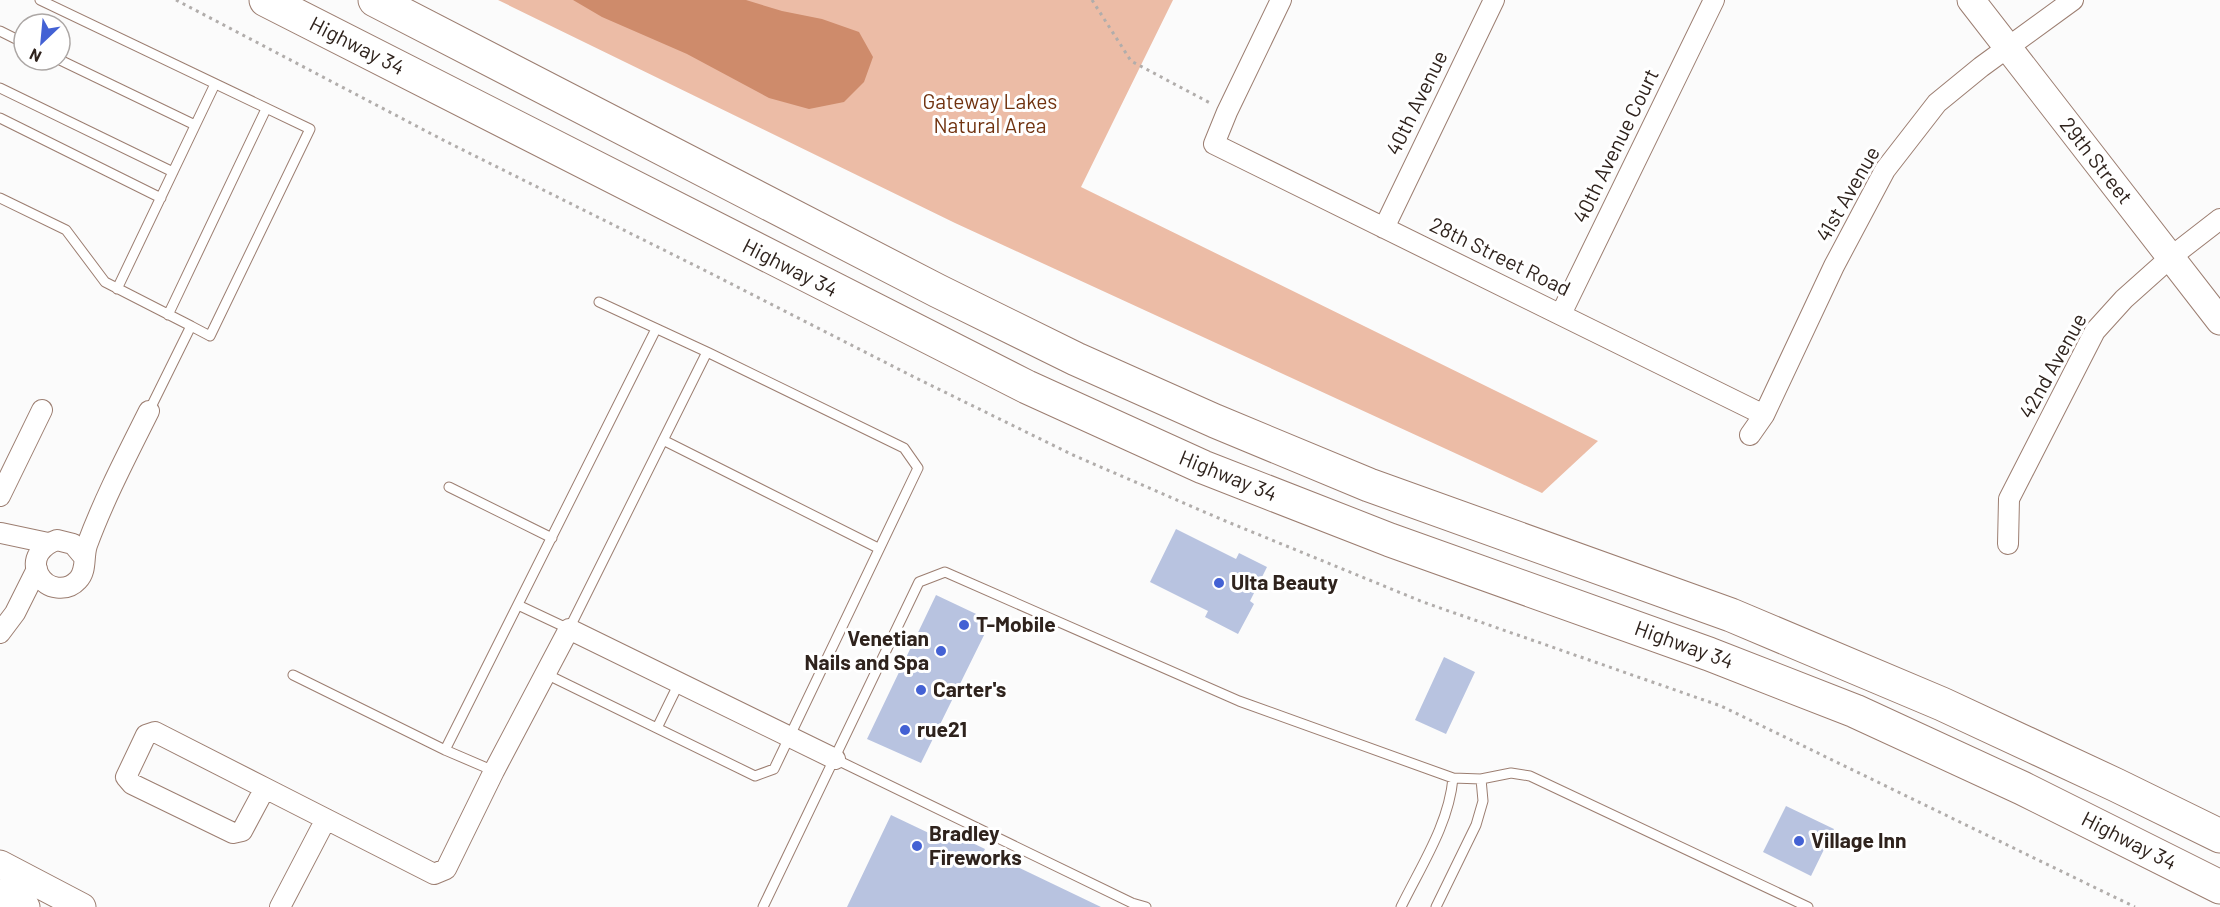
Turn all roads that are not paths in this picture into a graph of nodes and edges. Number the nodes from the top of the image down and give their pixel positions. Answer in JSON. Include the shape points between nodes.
{"nodes":[{"id":1,"x":40,"y":0,"type":"edge"},
{"id":2,"x":266,"y":0,"type":"edge"},
{"id":3,"x":375,"y":0,"type":"edge"},
{"id":4,"x":1281,"y":0,"type":"edge"},
{"id":5,"x":1494,"y":0,"type":"edge"},
{"id":6,"x":1714,"y":0,"type":"edge"},
{"id":7,"x":1971,"y":0,"type":"edge"},
{"id":8,"x":2073,"y":0,"type":"edge"},
{"id":9,"x":2009,"y":49,"type":"junction"},
{"id":10,"x":72,"y":66,"type":"edge"},
{"id":11,"x":215,"y":84,"type":"junction"},
{"id":12,"x":0,"y":88,"type":"edge"},
{"id":13,"x":266,"y":109,"type":"junction"},
{"id":14,"x":0,"y":118,"type":"edge"},
{"id":15,"x":195,"y":125,"type":"junction"},
{"id":16,"x":173,"y":172,"type":"junction"},
{"id":17,"x":0,"y":198,"type":"edge"},
{"id":18,"x":161,"y":198,"type":"junction"},
{"id":19,"x":2220,"y":219,"type":"edge"},
{"id":20,"x":1384,"y":228,"type":"junction"},
{"id":21,"x":2171,"y":257,"type":"junction"},
{"id":22,"x":117,"y":289,"type":"junction"},
{"id":23,"x":599,"y":302,"type":"dead end"},
{"id":24,"x":1561,"y":314,"type":"junction"},
{"id":25,"x":168,"y":315,"type":"junction"},
{"id":26,"x":2220,"y":321,"type":"edge"},
{"id":27,"x":191,"y":326,"type":"junction"},
{"id":28,"x":656,"y":329,"type":"junction"},
{"id":29,"x":706,"y":352,"type":"junction"},
{"id":30,"x":42,"y":410,"type":"dead end"},
{"id":31,"x":149,"y":411,"type":"joint"},
{"id":32,"x":1764,"y":415,"type":"junction"},
{"id":33,"x":1750,"y":435,"type":"dead end"},
{"id":34,"x":663,"y":440,"type":"junction"},
{"id":35,"x":449,"y":487,"type":"dead end"},
{"id":36,"x":0,"y":496,"type":"edge"},
{"id":37,"x":97,"y":518,"type":"junction"},
{"id":38,"x":1,"y":533,"type":"edge"},
{"id":39,"x":552,"y":538,"type":"junction"},
{"id":40,"x":52,"y":542,"type":"junction"},
{"id":41,"x":2008,"y":544,"type":"dead end"},
{"id":42,"x":1540,"y":546,"type":"junction"},
{"id":43,"x":878,"y":548,"type":"junction"},
{"id":44,"x":83,"y":556,"type":"junction"},
{"id":45,"x":36,"y":565,"type":"junction"},
{"id":46,"x":53,"y":587,"type":"junction"},
{"id":47,"x":1525,"y":588,"type":"junction"},
{"id":48,"x":518,"y":605,"type":"junction"},
{"id":49,"x":5,"y":624,"type":"edge"},
{"id":50,"x":569,"y":629,"type":"junction"},
{"id":51,"x":293,"y":675,"type":"dead end"},
{"id":52,"x":546,"y":675,"type":"junction"},
{"id":53,"x":679,"y":683,"type":"junction"},
{"id":54,"x":657,"y":728,"type":"junction"},
{"id":55,"x":789,"y":737,"type":"junction"},
{"id":56,"x":446,"y":750,"type":"junction"},
{"id":57,"x":835,"y":759,"type":"junction"},
{"id":58,"x":494,"y":771,"type":"junction"},
{"id":59,"x":1453,"y":778,"type":"junction"},
{"id":60,"x":1481,"y":779,"type":"junction"},
{"id":61,"x":265,"y":788,"type":"junction"},
{"id":62,"x":326,"y":819,"type":"junction"},
{"id":63,"x":2220,"y":836,"type":"edge"},
{"id":64,"x":0,"y":864,"type":"edge"},
{"id":65,"x":2220,"y":887,"type":"edge"},
{"id":66,"x":0,"y":892,"type":"edge"},
{"id":67,"x":26,"y":907,"type":"edge"},
{"id":68,"x":82,"y":907,"type":"edge"},
{"id":69,"x":280,"y":907,"type":"edge"},
{"id":70,"x":763,"y":907,"type":"edge"},
{"id":71,"x":1146,"y":907,"type":"edge"},
{"id":72,"x":1401,"y":907,"type":"edge"},
{"id":73,"x":1436,"y":907,"type":"edge"},
{"id":74,"x":1808,"y":907,"type":"edge"}],
"edges":[{"from":1,"to":11,"type":"lane"},
{"from":2,"to":47,"type":"highway","name":"Highway 34","via":[[1027,387],[1203,467]]},
{"from":3,"to":42,"type":"highway","name":"Highway 34","via":[[1076,359],[1369,485]]},
{"from":4,"to":20,"type":"street","name":"28th Street Road","via":[[1214,144]]},
{"from":5,"to":20,"type":"street","name":"40th Avenue"},
{"from":6,"to":24,"type":"street","name":"40th Avenue Court"},
{"from":7,"to":9,"type":"street","name":"29th Street"},
{"from":8,"to":9,"type":"street","name":"41st Avenue"},
{"from":9,"to":21,"type":"street","name":"29th Street"},
{"from":9,"to":32,"type":"street","name":"41st Avenue","via":[[1937,103],[1885,170],[1834,266]]},
{"from":10,"to":15,"type":"lane"},
{"from":11,"to":13,"type":"lane"},
{"from":11,"to":15,"type":"lane"},
{"from":12,"to":16,"type":"lane"},
{"from":13,"to":25,"type":"lane"},
{"from":13,"to":27,"type":"lane","via":[[310,129],[210,336]]},
{"from":14,"to":18,"type":"lane"},
{"from":15,"to":16,"type":"lane"},
{"from":16,"to":18,"type":"lane"},
{"from":17,"to":22,"type":"lane","via":[[66,230],[105,282]]},
{"from":18,"to":22,"type":"lane"},
{"from":19,"to":21,"type":"street","name":"42nd Avenue"},
{"from":20,"to":24,"type":"street","name":"28th Street Road"},
{"from":21,"to":26,"type":"street","name":"29th Street"},
{"from":21,"to":41,"type":"street","name":"42nd Avenue","via":[[2095,331],[2009,499]]},
{"from":22,"to":25,"type":"lane"},
{"from":23,"to":28,"type":"lane"},
{"from":24,"to":32,"type":"street","name":"28th Street Road"},
{"from":25,"to":27,"type":"lane"},
{"from":27,"to":31,"type":"lane"},
{"from":28,"to":29,"type":"lane"},
{"from":28,"to":39,"type":"lane"},
{"from":29,"to":34,"type":"lane"},
{"from":29,"to":43,"type":"lane","via":[[904,448],[918,468]]},
{"from":30,"to":36,"type":"street"},
{"from":31,"to":37,"type":"street"},
{"from":32,"to":33,"type":"street","name":"41st Avenue"},
{"from":34,"to":43,"type":"lane"},
{"from":34,"to":50,"type":"lane"},
{"from":35,"to":39,"type":"lane"},
{"from":37,"to":40,"type":"street"},
{"from":37,"to":44,"type":"street"},
{"from":38,"to":40,"type":"street"},
{"from":38,"to":45,"type":"street"},
{"from":39,"to":48,"type":"lane"},
{"from":40,"to":44,"type":"street","via":[[73,543]]},
{"from":40,"to":45,"type":"street","via":[[42,549]]},
{"from":42,"to":47,"type":"highway"},
{"from":42,"to":63,"type":"highway","name":"Highway 34","via":[[1731,615],[1921,695]]},
{"from":43,"to":55,"type":"lane"},
{"from":44,"to":46,"type":"street","via":[[84,566],[77,581]]},
{"from":45,"to":46,"type":"street","via":[[45,583]]},
{"from":45,"to":49,"type":"street"},
{"from":46,"to":49,"type":"street"},
{"from":47,"to":65,"type":"highway","name":"Highway 34","via":[[1855,711],[2022,788]]},
{"from":48,"to":50,"type":"lane"},
{"from":48,"to":56,"type":"lane"},
{"from":50,"to":52,"type":"street"},
{"from":50,"to":53,"type":"street"},
{"from":51,"to":56,"type":"lane"},
{"from":52,"to":54,"type":"lane"},
{"from":52,"to":58,"type":"street"},
{"from":53,"to":54,"type":"lane"},
{"from":53,"to":55,"type":"street"},
{"from":54,"to":55,"type":"lane","via":[[755,776],[774,769]]},
{"from":55,"to":57,"type":"street"},
{"from":56,"to":58,"type":"lane"},
{"from":57,"to":59,"type":"lane","via":[[919,582],[945,572],[1239,700]]},
{"from":57,"to":70,"type":"lane"},
{"from":57,"to":71,"type":"lane"},
{"from":58,"to":62,"type":"street","via":[[447,869],[434,874]]},
{"from":59,"to":60,"type":"lane"},
{"from":59,"to":72,"type":"lane","via":[[1444,818]]},
{"from":60,"to":73,"type":"lane","via":[[1483,801],[1476,825]]},
{"from":60,"to":74,"type":"lane","via":[[1511,773],[1530,776]]},
{"from":61,"to":61,"type":"street","via":[[155,732],[146,735],[126,777],[132,784],[233,833],[242,831]]},
{"from":61,"to":62,"type":"street"},
{"from":62,"to":69,"type":"street"},
{"from":64,"to":68,"type":"street"},
{"from":66,"to":67,"type":"street"}]}
